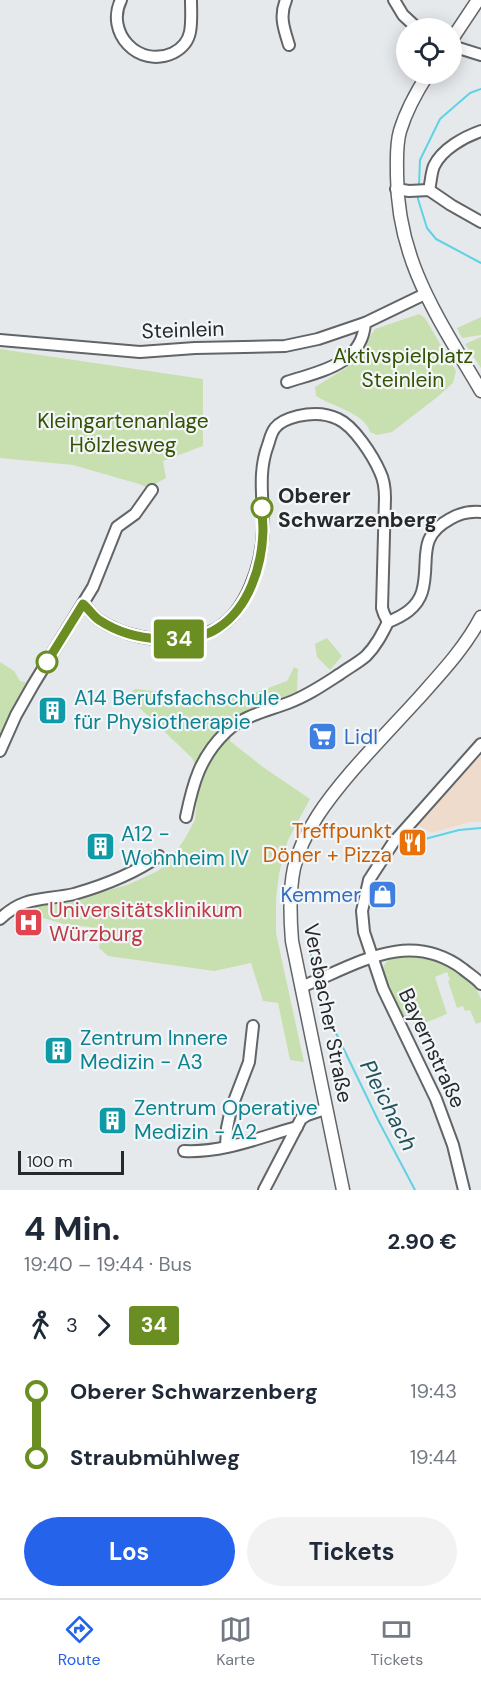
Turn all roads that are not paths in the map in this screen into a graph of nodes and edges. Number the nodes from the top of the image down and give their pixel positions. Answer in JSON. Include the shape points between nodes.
{"nodes":[{"id":1,"x":121,"y":0,"type":"edge"},
{"id":2,"x":191,"y":0,"type":"edge"},
{"id":3,"x":286,"y":0,"type":"edge"},
{"id":4,"x":394,"y":0,"type":"edge"},
{"id":5,"x":478,"y":0,"type":"edge"},
{"id":6,"x":405,"y":18,"type":"edge"},
{"id":7,"x":462,"y":24,"type":"edge"},
{"id":8,"x":289,"y":45,"type":"dead end"},
{"id":9,"x":462,"y":49,"type":"edge"},
{"id":10,"x":481,"y":55,"type":"edge"},
{"id":11,"x":423,"y":84,"type":"edge"},
{"id":12,"x":481,"y":131,"type":"edge"},
{"id":13,"x":414,"y":190,"type":"junction"},
{"id":14,"x":481,"y":222,"type":"edge"},
{"id":15,"x":425,"y":294,"type":"junction"},
{"id":16,"x":365,"y":323,"type":"junction"},
{"id":17,"x":0,"y":340,"type":"edge"},
{"id":18,"x":287,"y":382,"type":"dead end"},
{"id":19,"x":481,"y":391,"type":"edge"},
{"id":20,"x":152,"y":490,"type":"dead end"},
{"id":21,"x":481,"y":512,"type":"edge"},
{"id":22,"x":83,"y":604,"type":"junction"},
{"id":23,"x":481,"y":618,"type":"edge"},
{"id":24,"x":388,"y":622,"type":"junction"},
{"id":25,"x":481,"y":744,"type":"edge"},
{"id":26,"x":0,"y":751,"type":"edge"},
{"id":27,"x":186,"y":817,"type":"dead end"},
{"id":28,"x":159,"y":856,"type":"dead end"},
{"id":29,"x":0,"y":919,"type":"edge"},
{"id":30,"x":373,"y":957,"type":"junction"},
{"id":31,"x":481,"y":984,"type":"edge"},
{"id":32,"x":301,"y":987,"type":"junction"},
{"id":33,"x":253,"y":1026,"type":"dead end"},
{"id":34,"x":326,"y":1109,"type":"junction"},
{"id":35,"x":297,"y":1127,"type":"junction"},
{"id":36,"x":226,"y":1148,"type":"junction"},
{"id":37,"x":184,"y":1150,"type":"dead end"},
{"id":38,"x":264,"y":1190,"type":"edge"},
{"id":39,"x":343,"y":1190,"type":"edge"},
{"id":40,"x":464,"y":1190,"type":"edge"}],
"edges":[{"from":1,"to":2,"type":"street","via":[[117,20],[128,46],[156,58],[179,50],[187,41]]},
{"from":3,"to":8,"type":"street","via":[[282,13]]},
{"from":4,"to":6,"type":"street"},
{"from":5,"to":7,"type":"main road"},
{"from":9,"to":10,"type":"street"},
{"from":11,"to":13,"type":"main road","via":[[397,145]]},
{"from":12,"to":13,"type":"street","via":[[445,152]]},
{"from":13,"to":14,"type":"street"},
{"from":13,"to":15,"type":"main road","via":[[402,228]]},
{"from":15,"to":16,"type":"street","name":"Steinlein"},
{"from":15,"to":19,"type":"main road"},
{"from":16,"to":17,"type":"street","name":"Steinlein","via":[[285,346],[140,352]]},
{"from":16,"to":18,"type":"street","via":[[364,336],[350,357]]},
{"from":20,"to":22,"type":"street","via":[[135,514],[117,527]]},
{"from":21,"to":24,"type":"street","via":[[455,516],[433,531],[426,547],[422,593],[414,607]]},
{"from":22,"to":24,"type":"street","via":[[99,620],[132,635],[176,640],[201,636],[218,628],[249,593],[260,556],[261,471],[272,434],[278,424],[289,418],[317,414],[330,415],[350,428],[381,473],[386,498],[382,608]]},
{"from":22,"to":26,"type":"street","via":[[16,715]]},
{"from":23,"to":32,"type":"main road","name":"Versbacher Straße","via":[[432,683],[340,785],[308,832],[294,868],[290,895],[292,941]]},
{"from":24,"to":27,"type":"street","via":[[377,644],[354,665],[313,692],[228,730],[202,762]]},
{"from":25,"to":30,"type":"street","name":"Bayernstraße","via":[[393,843],[369,880],[362,919]]},
{"from":28,"to":29,"type":"street","via":[[145,866],[83,891],[20,903]]},
{"from":30,"to":31,"type":"street","via":[[400,950],[433,953],[456,964]]},
{"from":30,"to":32,"type":"street"},
{"from":30,"to":40,"type":"street","name":"Bayernstraße","via":[[383,989],[436,1099]]},
{"from":32,"to":34,"type":"main road","name":"Versbacher Straße"},
{"from":33,"to":36,"type":"street","via":[[249,1062],[231,1109]]},
{"from":34,"to":35,"type":"street","via":[[307,1115]]},
{"from":34,"to":39,"type":"main road","name":"Versbacher Straße"},
{"from":35,"to":36,"type":"street"},
{"from":35,"to":38,"type":"street"},
{"from":36,"to":37,"type":"street"}]}
